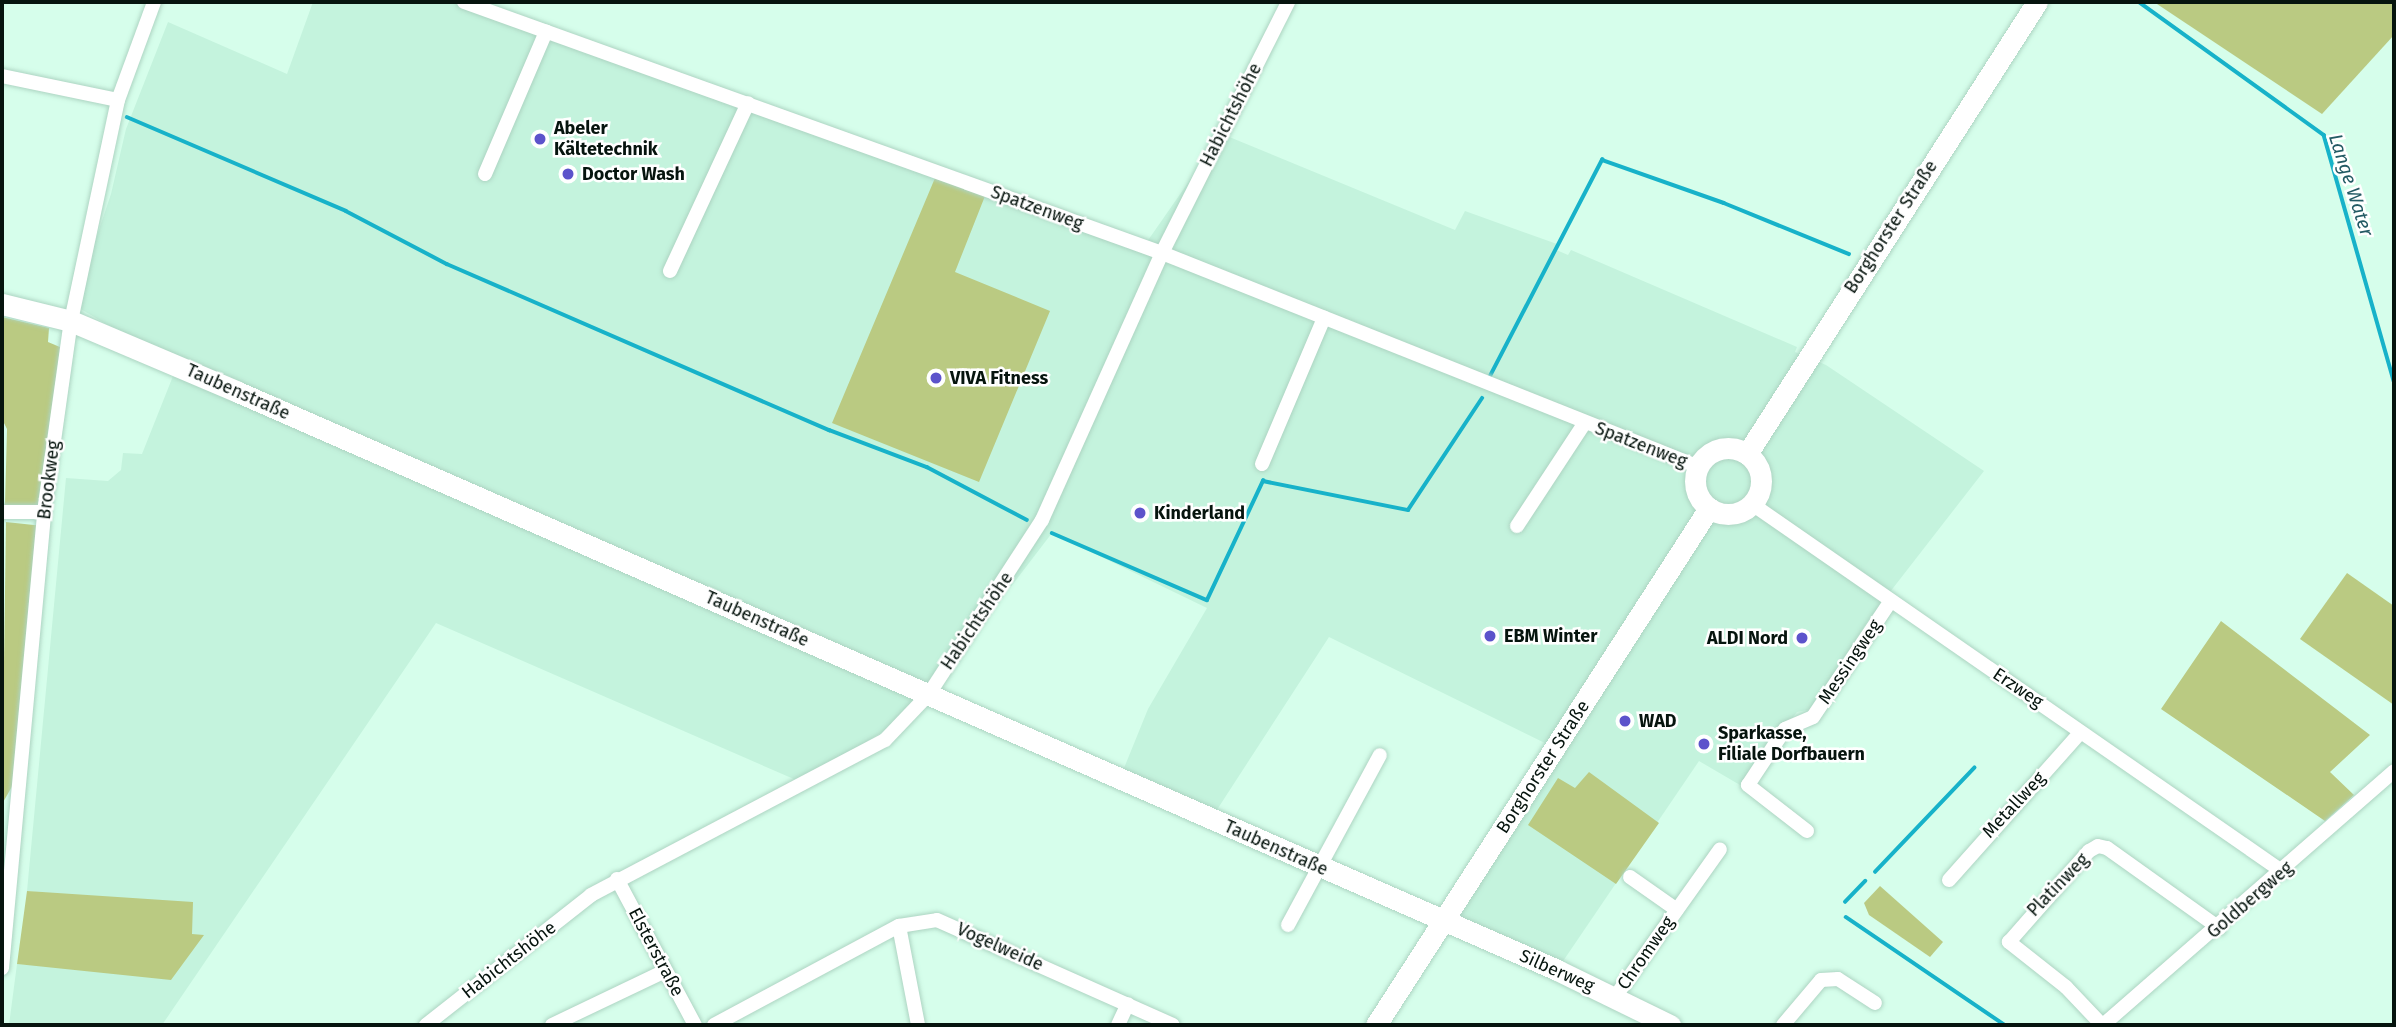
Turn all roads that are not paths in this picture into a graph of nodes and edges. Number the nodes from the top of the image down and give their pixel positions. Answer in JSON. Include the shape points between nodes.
{"nodes":[{"id":1,"x":153,"y":2,"type":"edge"},
{"id":2,"x":464,"y":2,"type":"edge"},
{"id":3,"x":1288,"y":2,"type":"edge"},
{"id":4,"x":2037,"y":2,"type":"edge"},
{"id":5,"x":546,"y":32,"type":"junction"},
{"id":6,"x":2,"y":76,"type":"edge"},
{"id":7,"x":118,"y":100,"type":"junction"},
{"id":8,"x":748,"y":103,"type":"junction"},
{"id":9,"x":485,"y":174,"type":"dead end"},
{"id":10,"x":1162,"y":253,"type":"junction"},
{"id":11,"x":670,"y":271,"type":"dead end"},
{"id":12,"x":2,"y":304,"type":"edge"},
{"id":13,"x":1324,"y":318,"type":"junction"},
{"id":14,"x":71,"y":321,"type":"junction"},
{"id":15,"x":1584,"y":424,"type":"junction"},
{"id":16,"x":1747,"y":454,"type":"junction"},
{"id":17,"x":1262,"y":464,"type":"dead end"},
{"id":18,"x":1699,"y":467,"type":"junction"},
{"id":19,"x":1752,"y":504,"type":"junction"},
{"id":20,"x":1709,"y":508,"type":"junction"},
{"id":21,"x":2,"y":512,"type":"edge"},
{"id":22,"x":44,"y":512,"type":"junction"},
{"id":23,"x":1517,"y":526,"type":"dead end"},
{"id":24,"x":1891,"y":602,"type":"junction"},
{"id":25,"x":929,"y":694,"type":"junction"},
{"id":26,"x":2081,"y":732,"type":"junction"},
{"id":27,"x":1380,"y":755,"type":"dead end"},
{"id":28,"x":2394,"y":771,"type":"edge"},
{"id":29,"x":1807,"y":831,"type":"dead end"},
{"id":30,"x":1720,"y":849,"type":"dead end"},
{"id":31,"x":1317,"y":866,"type":"junction"},
{"id":32,"x":2283,"y":872,"type":"junction"},
{"id":33,"x":1630,"y":877,"type":"dead end"},
{"id":34,"x":617,"y":879,"type":"junction"},
{"id":35,"x":1949,"y":880,"type":"dead end"},
{"id":36,"x":1677,"y":910,"type":"junction"},
{"id":37,"x":1442,"y":920,"type":"junction"},
{"id":38,"x":1287,"y":925,"type":"dead end"},
{"id":39,"x":899,"y":926,"type":"junction"},
{"id":40,"x":2219,"y":928,"type":"junction"},
{"id":41,"x":2,"y":968,"type":"edge"},
{"id":42,"x":665,"y":971,"type":"junction"},
{"id":43,"x":1615,"y":997,"type":"junction"},
{"id":44,"x":1875,"y":1003,"type":"dead end"},
{"id":45,"x":1128,"y":1004,"type":"junction"},
{"id":46,"x":426,"y":1025,"type":"edge"},
{"id":47,"x":552,"y":1025,"type":"edge"},
{"id":48,"x":695,"y":1025,"type":"edge"},
{"id":49,"x":714,"y":1025,"type":"edge"},
{"id":50,"x":918,"y":1025,"type":"edge"},
{"id":51,"x":1118,"y":1025,"type":"edge"},
{"id":52,"x":1173,"y":1025,"type":"edge"},
{"id":53,"x":1376,"y":1025,"type":"edge"},
{"id":54,"x":1670,"y":1025,"type":"edge"},
{"id":55,"x":1783,"y":1025,"type":"edge"},
{"id":56,"x":2103,"y":1025,"type":"edge"}],
"edges":[{"from":1,"to":7,"type":"street","name":"Brookweg"},
{"from":2,"to":5,"type":"street","name":"Spatzenweg"},
{"from":3,"to":10,"type":"street","name":"Habichtshöhe"},
{"from":4,"to":16,"type":"street","name":"Borghorster Straße"},
{"from":5,"to":8,"type":"street","name":"Spatzenweg"},
{"from":5,"to":9,"type":"street"},
{"from":6,"to":7,"type":"street"},
{"from":7,"to":14,"type":"street","name":"Brookweg"},
{"from":8,"to":10,"type":"street","name":"Spatzenweg"},
{"from":8,"to":11,"type":"street"},
{"from":10,"to":13,"type":"street","name":"Spatzenweg"},
{"from":10,"to":25,"type":"street","name":"Habichtshöhe","via":[[1042,520]]},
{"from":12,"to":14,"type":"street","name":"Taubenstraße"},
{"from":13,"to":15,"type":"street","name":"Spatzenweg"},
{"from":13,"to":17,"type":"street"},
{"from":14,"to":22,"type":"street","name":"Brookweg"},
{"from":14,"to":25,"type":"street","name":"Taubenstraße"},
{"from":15,"to":18,"type":"street","name":"Spatzenweg"},
{"from":15,"to":23,"type":"street","name":"Spatzenweg"},
{"from":16,"to":18,"type":"street","via":[[1724,449],[1713,452]]},
{"from":16,"to":19,"type":"street","via":[[1761,476]]},
{"from":18,"to":20,"type":"street","via":[[1696,489]]},
{"from":19,"to":20,"type":"street","via":[[1736,513]]},
{"from":19,"to":24,"type":"street","name":"Erzweg"},
{"from":20,"to":37,"type":"street","name":"Borghorster Straße"},
{"from":21,"to":22,"type":"street"},
{"from":22,"to":41,"type":"street","name":"Brookweg"},
{"from":24,"to":26,"type":"street","name":"Erzweg"},
{"from":24,"to":29,"type":"street","name":"Messingweg","via":[[1813,717],[1785,729],[1748,785]]},
{"from":25,"to":31,"type":"street","name":"Taubenstraße"},
{"from":25,"to":34,"type":"street","name":"Habichtshöhe","via":[[885,740]]},
{"from":26,"to":32,"type":"street","name":"Erzweg"},
{"from":26,"to":35,"type":"street","name":"Metallweg"},
{"from":27,"to":31,"type":"street"},
{"from":28,"to":32,"type":"street","name":"Goldbergweg"},
{"from":30,"to":36,"type":"street","name":"Chromweg"},
{"from":31,"to":37,"type":"street","name":"Taubenstraße"},
{"from":31,"to":38,"type":"street"},
{"from":32,"to":40,"type":"street","name":"Goldbergweg"},
{"from":33,"to":36,"type":"street","name":"Chromweg"},
{"from":34,"to":42,"type":"street","name":"Elsterstraße"},
{"from":34,"to":46,"type":"street","name":"Habichtshöhe"},
{"from":36,"to":43,"type":"street","name":"Chromweg"},
{"from":37,"to":43,"type":"street","name":"Silberweg"},
{"from":37,"to":53,"type":"street","name":"Borghorster Straße"},
{"from":39,"to":45,"type":"street","name":"Vogelweide","via":[[937,920]]},
{"from":39,"to":49,"type":"street","name":"Vogelweide"},
{"from":39,"to":50,"type":"street"},
{"from":40,"to":56,"type":"street","name":"Goldbergweg"},
{"from":40,"to":56,"type":"street","name":"Platinweg","via":[[2107,848],[2089,851],[2009,942],[2066,987]]},
{"from":42,"to":47,"type":"street"},
{"from":42,"to":48,"type":"street","name":"Elsterstraße"},
{"from":43,"to":54,"type":"street","name":"Silberweg"},
{"from":44,"to":55,"type":"street","via":[[1838,979],[1821,980]]},
{"from":45,"to":51,"type":"street"},
{"from":45,"to":52,"type":"street","name":"Vogelweide"}]}
